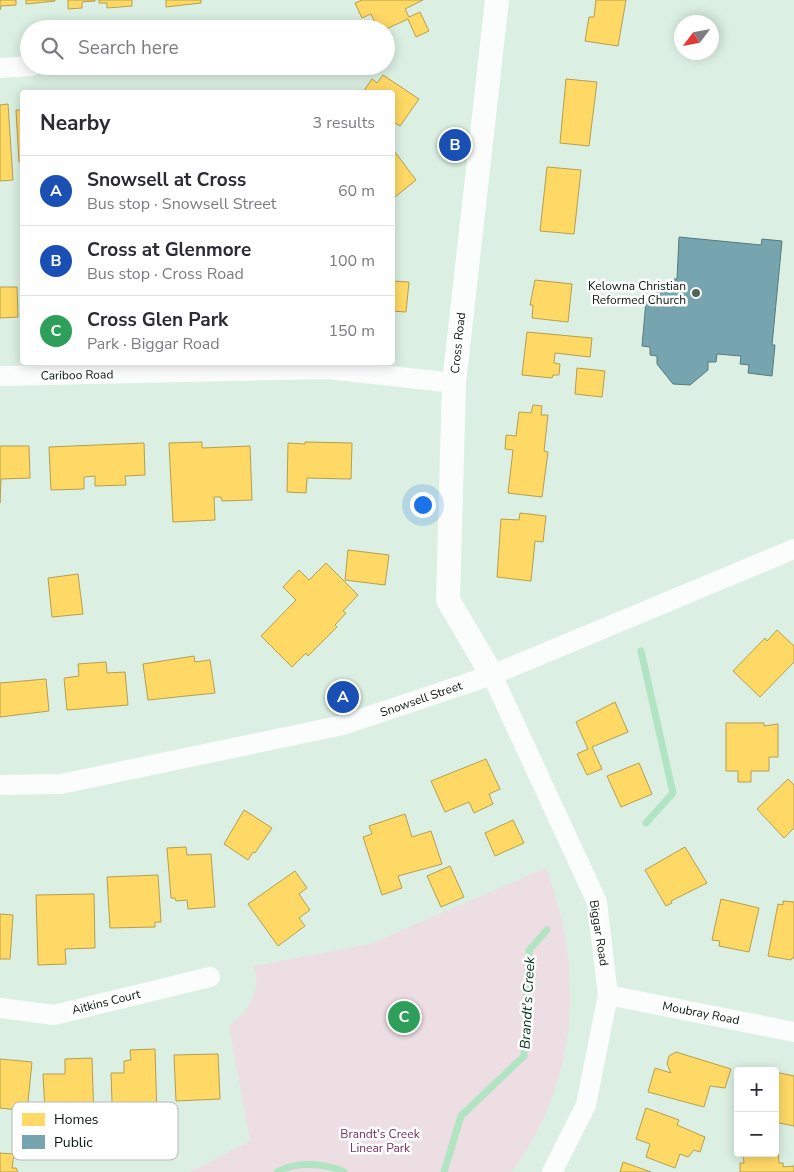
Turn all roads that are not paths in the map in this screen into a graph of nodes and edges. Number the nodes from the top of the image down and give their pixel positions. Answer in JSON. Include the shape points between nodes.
{"nodes":[{"id":1,"x":497,"y":0,"type":"edge"},
{"id":2,"x":20,"y":67,"type":"edge"},
{"id":3,"x":0,"y":68,"type":"edge"},
{"id":4,"x":0,"y":376,"type":"edge"},
{"id":5,"x":454,"y":383,"type":"junction"},
{"id":6,"x":794,"y":549,"type":"edge"},
{"id":7,"x":492,"y":676,"type":"junction"},
{"id":8,"x":0,"y":785,"type":"edge"},
{"id":9,"x":210,"y":977,"type":"dead end"},
{"id":10,"x":608,"y":995,"type":"junction"},
{"id":11,"x":0,"y":1008,"type":"edge"},
{"id":12,"x":794,"y":1032,"type":"edge"},
{"id":13,"x":552,"y":1172,"type":"edge"}],
"edges":[{"from":1,"to":5,"type":"street","name":"Cross Road"},
{"from":2,"to":3,"type":"street"},
{"from":4,"to":5,"type":"street","name":"Cariboo Road","via":[[328,370]]},
{"from":5,"to":7,"type":"street","name":"Cross Road","via":[[448,600]]},
{"from":6,"to":7,"type":"street","name":"Snowsell Street"},
{"from":7,"to":8,"type":"street","name":"Snowsell Street","via":[[343,725],[61,784]]},
{"from":7,"to":10,"type":"street","name":"Biggar Road","via":[[596,902]]},
{"from":9,"to":11,"type":"street","name":"Aitkins Court","via":[[54,1015]]},
{"from":10,"to":12,"type":"street","name":"Moubray Road"},
{"from":10,"to":13,"type":"street","name":"Biggar Road","via":[[586,1105]]}]}
